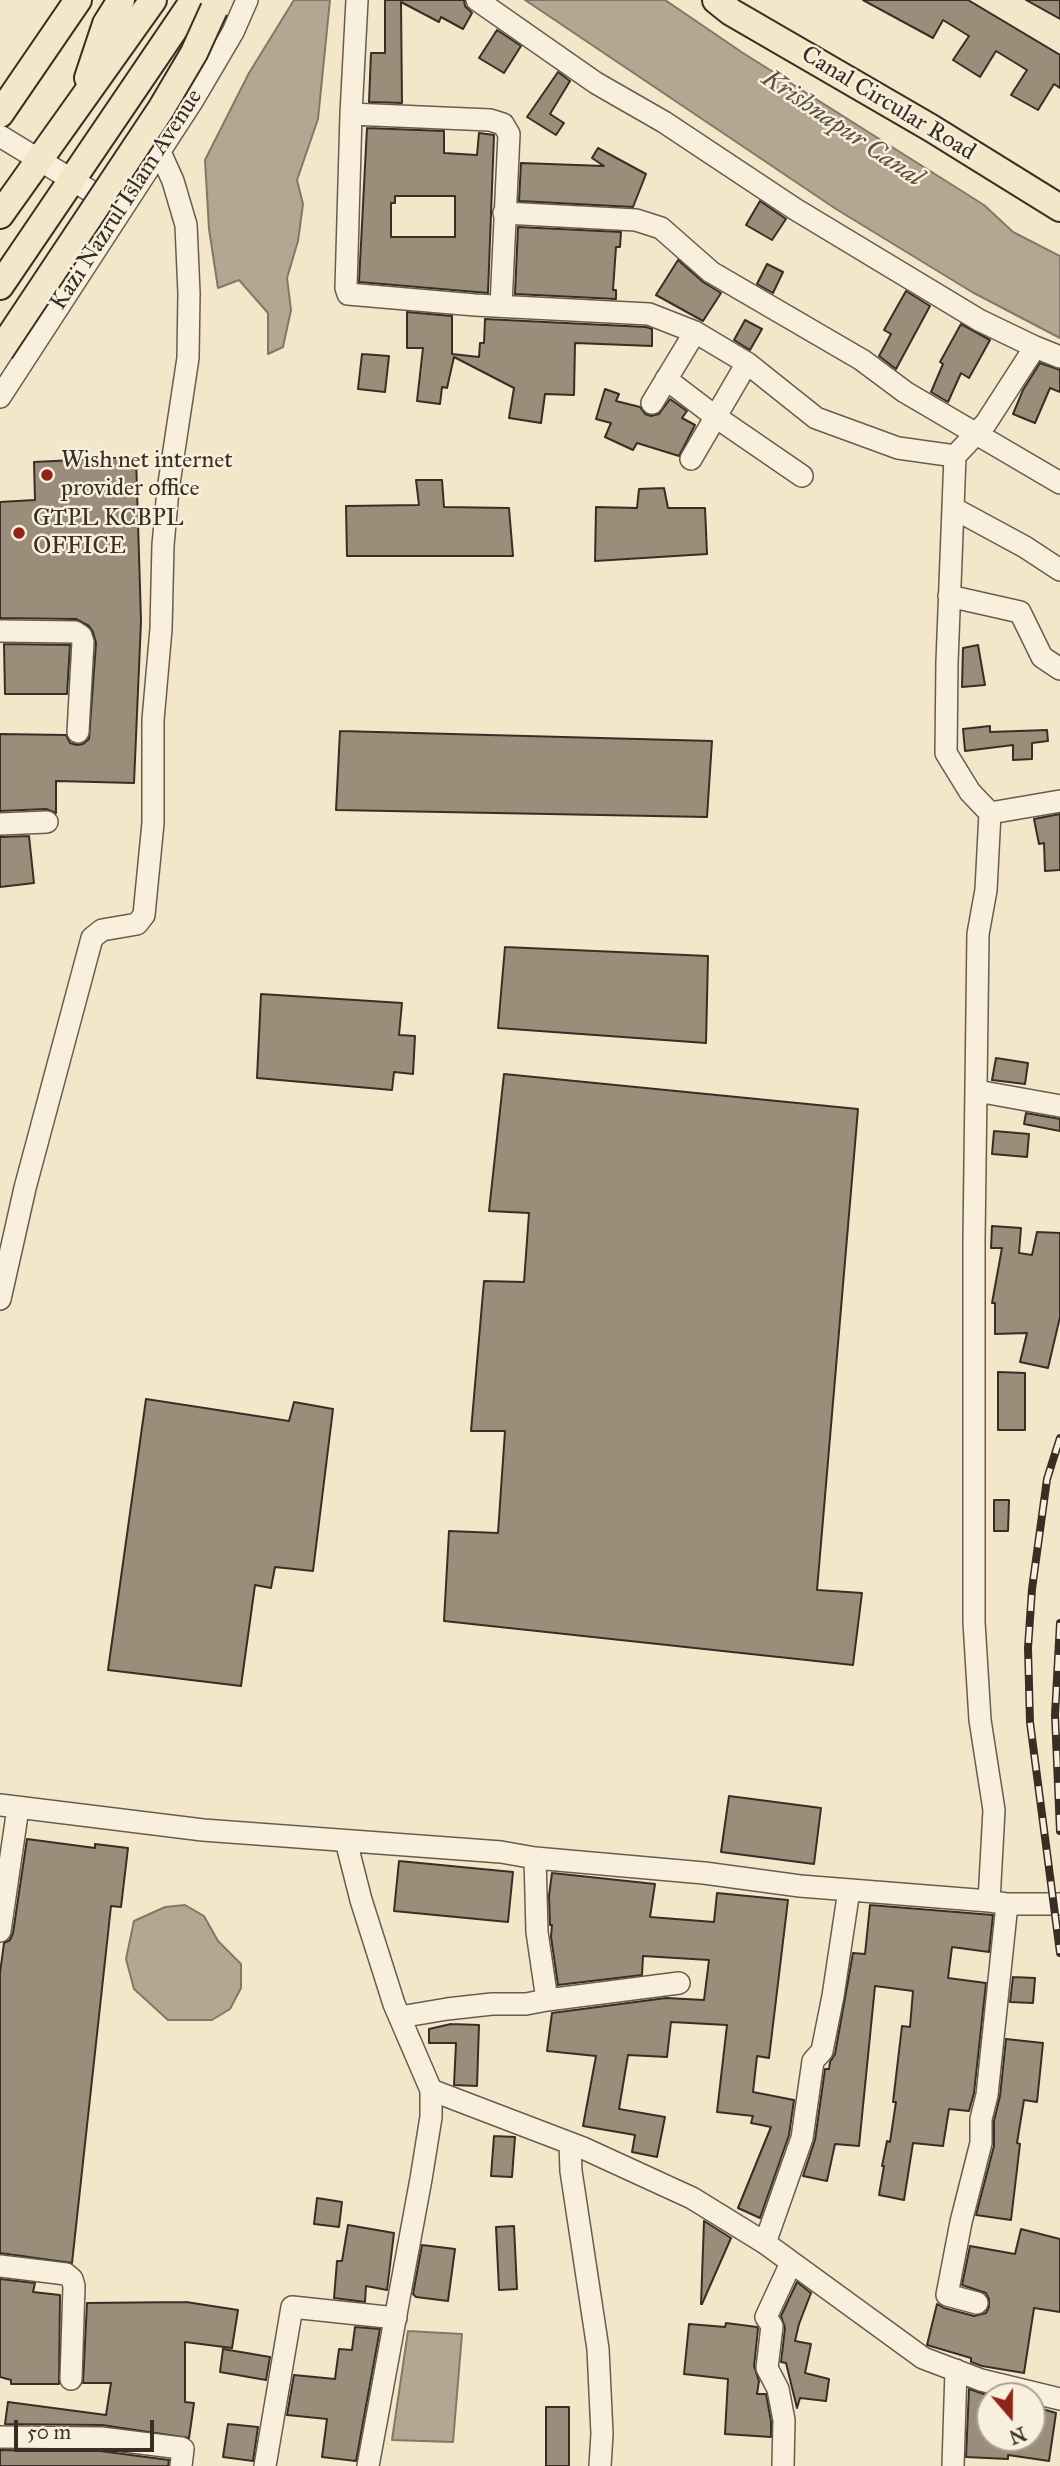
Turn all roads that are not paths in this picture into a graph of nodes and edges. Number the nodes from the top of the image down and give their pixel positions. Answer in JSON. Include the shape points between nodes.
{"nodes":[{"id":1,"x":78,"y":0,"type":"edge"},
{"id":2,"x":121,"y":0,"type":"edge"},
{"id":3,"x":153,"y":0,"type":"edge"},
{"id":4,"x":194,"y":0,"type":"edge"},
{"id":5,"x":217,"y":0,"type":"edge"},
{"id":6,"x":247,"y":0,"type":"edge"},
{"id":7,"x":357,"y":0,"type":"edge"},
{"id":8,"x":477,"y":0,"type":"edge"},
{"id":9,"x":716,"y":0,"type":"edge"},
{"id":10,"x":80,"y":103,"type":"junction"},
{"id":11,"x":0,"y":114,"type":"edge"},
{"id":12,"x":351,"y":114,"type":"junction"},
{"id":13,"x":0,"y":136,"type":"edge"},
{"id":14,"x":160,"y":152,"type":"junction"},
{"id":15,"x":39,"y":160,"type":"junction"},
{"id":16,"x":72,"y":181,"type":"junction"},
{"id":17,"x":1060,"y":208,"type":"edge"},
{"id":18,"x":122,"y":211,"type":"junction"},
{"id":19,"x":504,"y":213,"type":"junction"},
{"id":20,"x":0,"y":215,"type":"edge"},
{"id":21,"x":0,"y":286,"type":"edge"},
{"id":22,"x":501,"y":306,"type":"junction"},
{"id":23,"x":695,"y":332,"type":"junction"},
{"id":24,"x":1035,"y":347,"type":"junction"},
{"id":25,"x":0,"y":351,"type":"edge"},
{"id":26,"x":1060,"y":357,"type":"edge"},
{"id":27,"x":747,"y":363,"type":"junction"},
{"id":28,"x":666,"y":379,"type":"junction"},
{"id":29,"x":0,"y":397,"type":"edge"},
{"id":30,"x":652,"y":403,"type":"dead end"},
{"id":31,"x":716,"y":417,"type":"junction"},
{"id":32,"x":977,"y":433,"type":"junction"},
{"id":33,"x":955,"y":456,"type":"junction"},
{"id":34,"x":691,"y":459,"type":"dead end"},
{"id":35,"x":802,"y":476,"type":"dead end"},
{"id":36,"x":1060,"y":483,"type":"edge"},
{"id":37,"x":953,"y":508,"type":"junction"},
{"id":38,"x":1060,"y":570,"type":"edge"},
{"id":39,"x":949,"y":596,"type":"junction"},
{"id":40,"x":0,"y":631,"type":"edge"},
{"id":41,"x":1060,"y":669,"type":"edge"},
{"id":42,"x":78,"y":732,"type":"dead end"},
{"id":43,"x":1060,"y":801,"type":"edge"},
{"id":44,"x":990,"y":813,"type":"junction"},
{"id":45,"x":47,"y":822,"type":"dead end"},
{"id":46,"x":0,"y":824,"type":"edge"},
{"id":47,"x":976,"y":1091,"type":"junction"},
{"id":48,"x":1060,"y":1106,"type":"edge"},
{"id":49,"x":0,"y":1299,"type":"edge"},
{"id":50,"x":9,"y":1807,"type":"edge"},
{"id":51,"x":346,"y":1840,"type":"junction"},
{"id":52,"x":535,"y":1858,"type":"junction"},
{"id":53,"x":849,"y":1890,"type":"junction"},
{"id":54,"x":998,"y":1903,"type":"junction"},
{"id":55,"x":1060,"y":1904,"type":"edge"},
{"id":56,"x":0,"y":1931,"type":"edge"},
{"id":57,"x":679,"y":1983,"type":"dead end"},
{"id":58,"x":547,"y":2000,"type":"junction"},
{"id":59,"x":400,"y":2017,"type":"junction"},
{"id":60,"x":431,"y":2090,"type":"junction"},
{"id":61,"x":570,"y":2143,"type":"junction"},
{"id":62,"x":765,"y":2243,"type":"junction"},
{"id":63,"x":791,"y":2263,"type":"junction"},
{"id":64,"x":0,"y":2266,"type":"edge"},
{"id":65,"x":977,"y":2303,"type":"dead end"},
{"id":66,"x":396,"y":2318,"type":"junction"},
{"id":67,"x":956,"y":2370,"type":"junction"},
{"id":68,"x":71,"y":2379,"type":"dead end"},
{"id":69,"x":1060,"y":2399,"type":"edge"},
{"id":70,"x":0,"y":2437,"type":"edge"},
{"id":71,"x":181,"y":2466,"type":"edge"},
{"id":72,"x":265,"y":2466,"type":"edge"},
{"id":73,"x":368,"y":2466,"type":"edge"},
{"id":74,"x":600,"y":2466,"type":"edge"},
{"id":75,"x":783,"y":2466,"type":"edge"},
{"id":76,"x":953,"y":2466,"type":"edge"}],
"edges":[{"from":1,"to":11,"type":"main road"},
{"from":2,"to":10,"type":"main road","via":[[106,24]]},
{"from":3,"to":10,"type":"main road"},
{"from":4,"to":16,"type":"main road"},
{"from":5,"to":25,"type":"main road","bridge":true,"via":[[194,53],[160,109]]},
{"from":6,"to":14,"type":"street","name":"Kazi Nazrul Islam Avenue","via":[[233,32]]},
{"from":7,"to":12,"type":"street"},
{"from":8,"to":24,"type":"street","via":[[596,83],[795,209],[979,320]]},
{"from":9,"to":17,"type":"main road","name":"Canal Circular Road"},
{"from":10,"to":15,"type":"main road"},
{"from":12,"to":19,"type":"street","via":[[503,124],[509,134]]},
{"from":12,"to":22,"type":"street","via":[[348,294]]},
{"from":13,"to":15,"type":"street"},
{"from":14,"to":18,"type":"street","name":"Kazi Nazrul Islam Avenue"},
{"from":14,"to":49,"type":"street","via":[[186,225],[190,293],[188,358],[163,545],[153,720],[153,823],[144,915],[137,923],[102,930],[92,938]]},
{"from":15,"to":16,"type":"street"},
{"from":15,"to":20,"type":"main road"},
{"from":16,"to":18,"type":"street"},
{"from":16,"to":21,"type":"main road"},
{"from":18,"to":29,"type":"street","name":"Kazi Nazrul Islam Avenue"},
{"from":19,"to":22,"type":"street"},
{"from":19,"to":32,"type":"street","via":[[636,220],[661,228],[711,272]]},
{"from":22,"to":23,"type":"street","via":[[649,314]]},
{"from":23,"to":27,"type":"street"},
{"from":23,"to":28,"type":"street"},
{"from":24,"to":26,"type":"street"},
{"from":24,"to":32,"type":"street"},
{"from":27,"to":31,"type":"street"},
{"from":27,"to":33,"type":"street","via":[[816,418],[898,448]]},
{"from":28,"to":30,"type":"street"},
{"from":28,"to":31,"type":"street"},
{"from":31,"to":34,"type":"street"},
{"from":31,"to":35,"type":"street"},
{"from":32,"to":33,"type":"street"},
{"from":32,"to":36,"type":"street"},
{"from":33,"to":37,"type":"street"},
{"from":37,"to":38,"type":"street"},
{"from":37,"to":39,"type":"street"},
{"from":39,"to":41,"type":"street","via":[[1020,612],[1042,657]]},
{"from":39,"to":44,"type":"street","via":[[946,753],[970,792]]},
{"from":40,"to":42,"type":"street","via":[[75,632],[81,636]]},
{"from":43,"to":44,"type":"street"},
{"from":44,"to":47,"type":"street","via":[[986,890],[978,934]]},
{"from":45,"to":46,"type":"street"},
{"from":47,"to":48,"type":"street"},
{"from":47,"to":54,"type":"street","via":[[974,1622],[980,1720],[994,1810]]},
{"from":50,"to":51,"type":"street","via":[[202,1830]]},
{"from":50,"to":56,"type":"street"},
{"from":51,"to":52,"type":"street"},
{"from":51,"to":59,"type":"street"},
{"from":52,"to":53,"type":"street"},
{"from":52,"to":58,"type":"street","via":[[537,1932]]},
{"from":53,"to":54,"type":"street"},
{"from":53,"to":62,"type":"street","via":[[834,1996],[822,2051],[813,2061],[802,2138]]},
{"from":54,"to":55,"type":"street"},
{"from":54,"to":65,"type":"street","via":[[981,2143],[947,2295]]},
{"from":57,"to":58,"type":"street"},
{"from":58,"to":59,"type":"street","via":[[447,2008]]},
{"from":59,"to":60,"type":"street"},
{"from":60,"to":61,"type":"street"},
{"from":60,"to":66,"type":"street","via":[[431,2117]]},
{"from":61,"to":62,"type":"street","via":[[692,2198]]},
{"from":61,"to":74,"type":"street","via":[[598,2349]]},
{"from":62,"to":63,"type":"street"},
{"from":63,"to":67,"type":"street","via":[[923,2358]]},
{"from":63,"to":75,"type":"street","via":[[766,2318],[772,2326],[767,2368],[778,2389],[784,2420]]},
{"from":64,"to":68,"type":"street","via":[[66,2274],[72,2279]]},
{"from":66,"to":72,"type":"street","via":[[292,2307]]},
{"from":66,"to":73,"type":"street"},
{"from":67,"to":69,"type":"street"},
{"from":67,"to":76,"type":"street"},
{"from":70,"to":71,"type":"street","via":[[101,2438],[181,2448]]}]}
